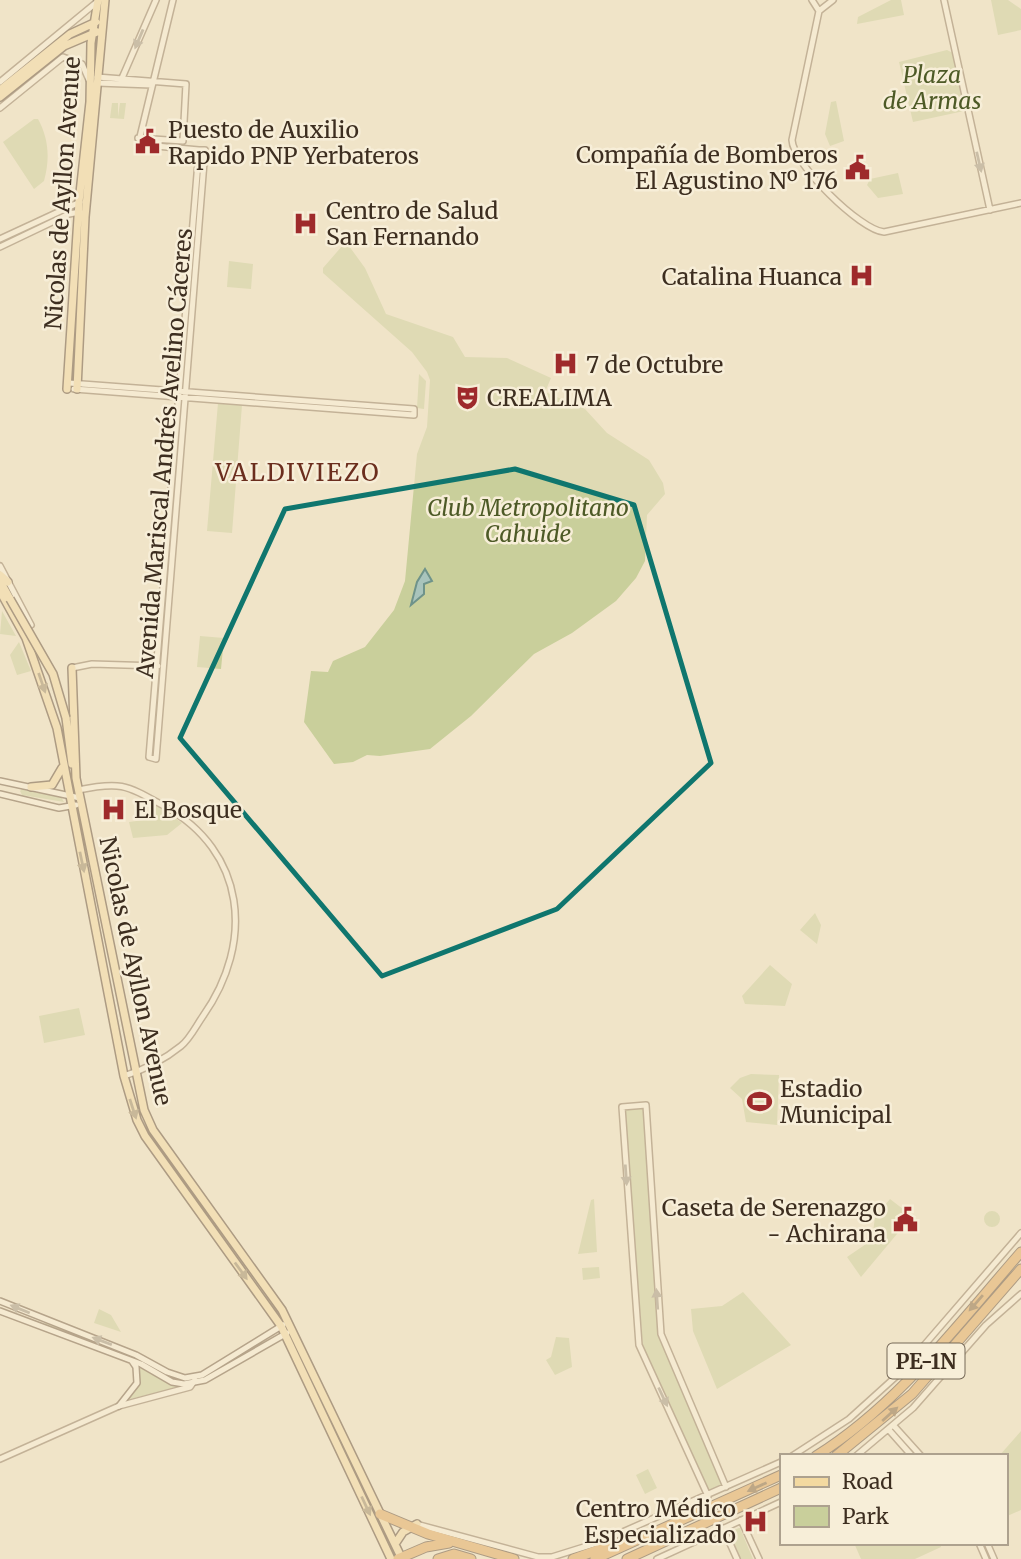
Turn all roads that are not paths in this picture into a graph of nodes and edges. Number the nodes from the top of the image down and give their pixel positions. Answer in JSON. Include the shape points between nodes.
{"nodes":[{"id":1,"x":156,"y":0,"type":"edge"},
{"id":2,"x":173,"y":0,"type":"edge"},
{"id":3,"x":813,"y":0,"type":"edge"},
{"id":4,"x":833,"y":0,"type":"edge"},
{"id":5,"x":944,"y":0,"type":"edge"},
{"id":6,"x":100,"y":1,"type":"edge"},
{"id":7,"x":819,"y":11,"type":"junction"},
{"id":8,"x":98,"y":22,"type":"junction"},
{"id":9,"x":97,"y":32,"type":"junction"},
{"id":10,"x":122,"y":78,"type":"junction"},
{"id":11,"x":28,"y":80,"type":"junction"},
{"id":12,"x":94,"y":81,"type":"junction"},
{"id":13,"x":0,"y":82,"type":"edge"},
{"id":14,"x":152,"y":83,"type":"junction"},
{"id":15,"x":0,"y":90,"type":"edge"},
{"id":16,"x":0,"y":97,"type":"edge"},
{"id":17,"x":0,"y":108,"type":"edge"},
{"id":18,"x":138,"y":141,"type":"junction"},
{"id":19,"x":202,"y":150,"type":"junction"},
{"id":20,"x":83,"y":202,"type":"junction"},
{"id":21,"x":1021,"y":203,"type":"edge"},
{"id":22,"x":990,"y":210,"type":"junction"},
{"id":23,"x":82,"y":212,"type":"junction"},
{"id":24,"x":14,"y":236,"type":"junction"},
{"id":25,"x":0,"y":239,"type":"edge"},
{"id":26,"x":0,"y":247,"type":"edge"},
{"id":27,"x":73,"y":386,"type":"joint"},
{"id":28,"x":180,"y":394,"type":"junction"},
{"id":29,"x":187,"y":394,"type":"junction"},
{"id":30,"x":414,"y":412,"type":"dead end"},
{"id":31,"x":0,"y":566,"type":"edge"},
{"id":32,"x":0,"y":575,"type":"edge"},
{"id":33,"x":4,"y":581,"type":"edge"},
{"id":34,"x":0,"y":591,"type":"edge"},
{"id":35,"x":31,"y":625,"type":"joint"},
{"id":36,"x":24,"y":635,"type":"junction"},
{"id":37,"x":155,"y":666,"type":"junction"},
{"id":38,"x":164,"y":666,"type":"junction"},
{"id":39,"x":72,"y":668,"type":"joint"},
{"id":40,"x":151,"y":732,"type":"junction"},
{"id":41,"x":159,"y":732,"type":"junction"},
{"id":42,"x":63,"y":764,"type":"junction"},
{"id":43,"x":76,"y":778,"type":"junction"},
{"id":44,"x":0,"y":781,"type":"edge"},
{"id":45,"x":18,"y":785,"type":"junction"},
{"id":46,"x":31,"y":788,"type":"junction"},
{"id":47,"x":0,"y":794,"type":"edge"},
{"id":48,"x":69,"y":795,"type":"junction"},
{"id":49,"x":80,"y":797,"type":"junction"},
{"id":50,"x":15,"y":798,"type":"junction"},
{"id":51,"x":71,"y":806,"type":"junction"},
{"id":52,"x":134,"y":1073,"type":"junction"},
{"id":53,"x":124,"y":1076,"type":"junction"},
{"id":54,"x":1021,"y":1233,"type":"edge"},
{"id":55,"x":1021,"y":1252,"type":"edge"},
{"id":56,"x":1021,"y":1269,"type":"edge"},
{"id":57,"x":1021,"y":1293,"type":"edge"},
{"id":58,"x":0,"y":1301,"type":"edge"},
{"id":59,"x":0,"y":1311,"type":"edge"},
{"id":60,"x":287,"y":1327,"type":"junction"},
{"id":61,"x":132,"y":1361,"type":"junction"},
{"id":62,"x":195,"y":1380,"type":"junction"},
{"id":63,"x":119,"y":1406,"type":"junction"},
{"id":64,"x":892,"y":1428,"type":"junction"},
{"id":65,"x":795,"y":1454,"type":"edge"},
{"id":66,"x":819,"y":1454,"type":"edge"},
{"id":67,"x":838,"y":1454,"type":"edge"},
{"id":68,"x":859,"y":1454,"type":"edge"},
{"id":69,"x":911,"y":1454,"type":"edge"},
{"id":70,"x":919,"y":1454,"type":"edge"},
{"id":71,"x":0,"y":1459,"type":"edge"},
{"id":72,"x":780,"y":1462,"type":"edge"},
{"id":73,"x":780,"y":1475,"type":"edge"},
{"id":74,"x":726,"y":1487,"type":"junction"},
{"id":75,"x":780,"y":1488,"type":"edge"},
{"id":76,"x":708,"y":1496,"type":"junction"},
{"id":77,"x":780,"y":1502,"type":"edge"},
{"id":78,"x":379,"y":1512,"type":"junction"},
{"id":79,"x":741,"y":1520,"type":"junction"},
{"id":80,"x":414,"y":1526,"type":"junction"},
{"id":81,"x":723,"y":1528,"type":"junction"},
{"id":82,"x":636,"y":1540,"type":"junction"},
{"id":83,"x":458,"y":1543,"type":"junction"},
{"id":84,"x":395,"y":1544,"type":"junction"},
{"id":85,"x":391,"y":1559,"type":"edge"},
{"id":86,"x":400,"y":1559,"type":"edge"},
{"id":87,"x":438,"y":1559,"type":"edge"},
{"id":88,"x":471,"y":1559,"type":"edge"},
{"id":89,"x":514,"y":1559,"type":"edge"},
{"id":90,"x":573,"y":1559,"type":"edge"},
{"id":91,"x":595,"y":1559,"type":"edge"},
{"id":92,"x":627,"y":1559,"type":"edge"},
{"id":93,"x":657,"y":1559,"type":"edge"},
{"id":94,"x":737,"y":1559,"type":"edge"},
{"id":95,"x":759,"y":1559,"type":"edge"}],
"edges":[{"from":1,"to":10,"type":"street","one_way":true},
{"from":2,"to":14,"type":"street"},
{"from":3,"to":7,"type":"street"},
{"from":4,"to":7,"type":"street"},
{"from":5,"to":22,"type":"street","one_way":true},
{"from":6,"to":8,"type":"main road","name":"Nicolas de Ayllon Avenue"},
{"from":6,"to":13,"type":"street"},
{"from":7,"to":22,"type":"street","via":[[792,147],[855,219],[872,230],[884,232]]},
{"from":8,"to":9,"type":"main road","name":"Nicolas de Ayllon Avenue"},
{"from":8,"to":15,"type":"main road","via":[[70,34]]},
{"from":9,"to":11,"type":"main road","via":[[64,46]]},
{"from":9,"to":12,"type":"main road","name":"Nicolas de Ayllon Avenue"},
{"from":10,"to":12,"type":"street"},
{"from":10,"to":14,"type":"street"},
{"from":11,"to":12,"type":"street","via":[[68,57],[82,64]]},
{"from":11,"to":16,"type":"main road"},
{"from":11,"to":17,"type":"street"},
{"from":12,"to":14,"type":"street"},
{"from":12,"to":20,"type":"main road","name":"Nicolas de Ayllon Avenue"},
{"from":14,"to":18,"type":"street"},
{"from":14,"to":18,"type":"street","via":[[186,84],[183,141]]},
{"from":18,"to":19,"type":"street"},
{"from":19,"to":28,"type":"street","name":"Avenida Mariscal Andrés Avelino Cáceres"},
{"from":19,"to":29,"type":"street","name":"Avenida Mariscal Andrés Avelino Cáceres"},
{"from":20,"to":23,"type":"main road","name":"Nicolas de Ayllon Avenue"},
{"from":20,"to":24,"type":"street"},
{"from":21,"to":22,"type":"street"},
{"from":23,"to":24,"type":"street"},
{"from":23,"to":27,"type":"main road","name":"Nicolas de Ayllon Avenue"},
{"from":24,"to":25,"type":"street"},
{"from":24,"to":26,"type":"street"},
{"from":27,"to":28,"type":"street"},
{"from":28,"to":29,"type":"street"},
{"from":28,"to":37,"type":"street","name":"Avenida Mariscal Andrés Avelino Cáceres"},
{"from":29,"to":30,"type":"street"},
{"from":29,"to":38,"type":"street","name":"Avenida Mariscal Andrés Avelino Cáceres"},
{"from":31,"to":33,"type":"street"},
{"from":32,"to":33,"type":"main road"},
{"from":33,"to":35,"type":"street"},
{"from":33,"to":43,"type":"main road","bridge":true,"via":[[53,674]]},
{"from":34,"to":36,"type":"main road","name":"Nicolas de Ayllon Avenue"},
{"from":35,"to":36,"type":"main road","via":[[32,631]]},
{"from":36,"to":42,"type":"main road","name":"Nicolas de Ayllon Avenue","one_way":true,"via":[[57,728]]},
{"from":37,"to":38,"type":"street"},
{"from":37,"to":39,"type":"street","via":[[84,664]]},
{"from":37,"to":40,"type":"street","name":"Avenida Mariscal Andrés Avelino Cáceres"},
{"from":38,"to":41,"type":"street","name":"Avenida Mariscal Andrés Avelino Cáceres"},
{"from":39,"to":43,"type":"main road","name":"Nicolas de Ayllon Avenue"},
{"from":40,"to":41,"type":"street"},
{"from":40,"to":41,"type":"street","name":"Avenida Mariscal Andrés Avelino Cáceres","via":[[153,758]]},
{"from":42,"to":46,"type":"main road","via":[[56,782]]},
{"from":42,"to":48,"type":"main road","name":"Nicolas de Ayllon Avenue"},
{"from":43,"to":49,"type":"main road","name":"Nicolas de Ayllon Avenue"},
{"from":44,"to":45,"type":"street"},
{"from":45,"to":46,"type":"street"},
{"from":45,"to":50,"type":"street"},
{"from":46,"to":48,"type":"street"},
{"from":47,"to":50,"type":"street"},
{"from":48,"to":49,"type":"street"},
{"from":48,"to":51,"type":"main road","name":"Nicolas de Ayllon Avenue"},
{"from":49,"to":51,"type":"street"},
{"from":49,"to":52,"type":"main road","name":"Nicolas de Ayllon Avenue"},
{"from":49,"to":52,"type":"street","via":[[118,783],[173,811],[216,849],[232,892],[236,930],[217,993],[182,1046]]},
{"from":50,"to":51,"type":"street"},
{"from":51,"to":53,"type":"main road","name":"Nicolas de Ayllon Avenue","one_way":true},
{"from":52,"to":53,"type":"street"},
{"from":52,"to":60,"type":"main road","name":"Nicolas de Ayllon Avenue","via":[[153,1130]]},
{"from":53,"to":60,"type":"main road","name":"Nicolas de Ayllon Avenue","one_way":true,"via":[[145,1136]]},
{"from":54,"to":65,"type":"street","via":[[896,1377],[849,1419]]},
{"from":55,"to":66,"type":"highway","number":"PE-1N","one_way":true,"via":[[898,1392]]},
{"from":67,"to":56,"type":"highway","number":"PE-1N","one_way":true,"via":[[912,1394]]},
{"from":57,"to":64,"type":"street"},
{"from":62,"to":58,"type":"street","one_way":true,"via":[[177,1377],[136,1354]]},
{"from":59,"to":61,"type":"street"},
{"from":60,"to":62,"type":"street","via":[[205,1381]]},
{"from":60,"to":78,"type":"main road","name":"Nicolas de Ayllon Avenue"},
{"from":60,"to":85,"type":"main road","name":"Nicolas de Ayllon Avenue","one_way":true},
{"from":61,"to":62,"type":"street","via":[[172,1382]]},
{"from":61,"to":63,"type":"street","via":[[137,1383]]},
{"from":62,"to":63,"type":"street"},
{"from":63,"to":71,"type":"street"},
{"from":64,"to":68,"type":"street"},
{"from":64,"to":69,"type":"street"},
{"from":64,"to":70,"type":"street"},
{"from":72,"to":74,"type":"street"},
{"from":73,"to":82,"type":"highway","one_way":true},
{"from":74,"to":76,"type":"street"},
{"from":74,"to":76,"type":"street","one_way":true,"via":[[661,1334],[646,1105],[622,1107],[639,1345]]},
{"from":75,"to":92,"type":"highway"},
{"from":76,"to":80,"type":"street","via":[[600,1542],[552,1557]]},
{"from":77,"to":79,"type":"street"},
{"from":78,"to":80,"type":"highway"},
{"from":78,"to":84,"type":"main road","name":"Nicolas de Ayllon Avenue"},
{"from":79,"to":81,"type":"street"},
{"from":79,"to":95,"type":"street"},
{"from":80,"to":83,"type":"highway"},
{"from":80,"to":84,"type":"main road"},
{"from":81,"to":93,"type":"street"},
{"from":81,"to":94,"type":"street"},
{"from":82,"to":90,"type":"highway"},
{"from":82,"to":91,"type":"highway"},
{"from":83,"to":86,"type":"highway","via":[[432,1545]]},
{"from":83,"to":89,"type":"highway"},
{"from":84,"to":86,"type":"main road","name":"Nicolas de Ayllon Avenue"},
{"from":87,"to":88,"type":"highway","via":[[454,1554]]}]}
